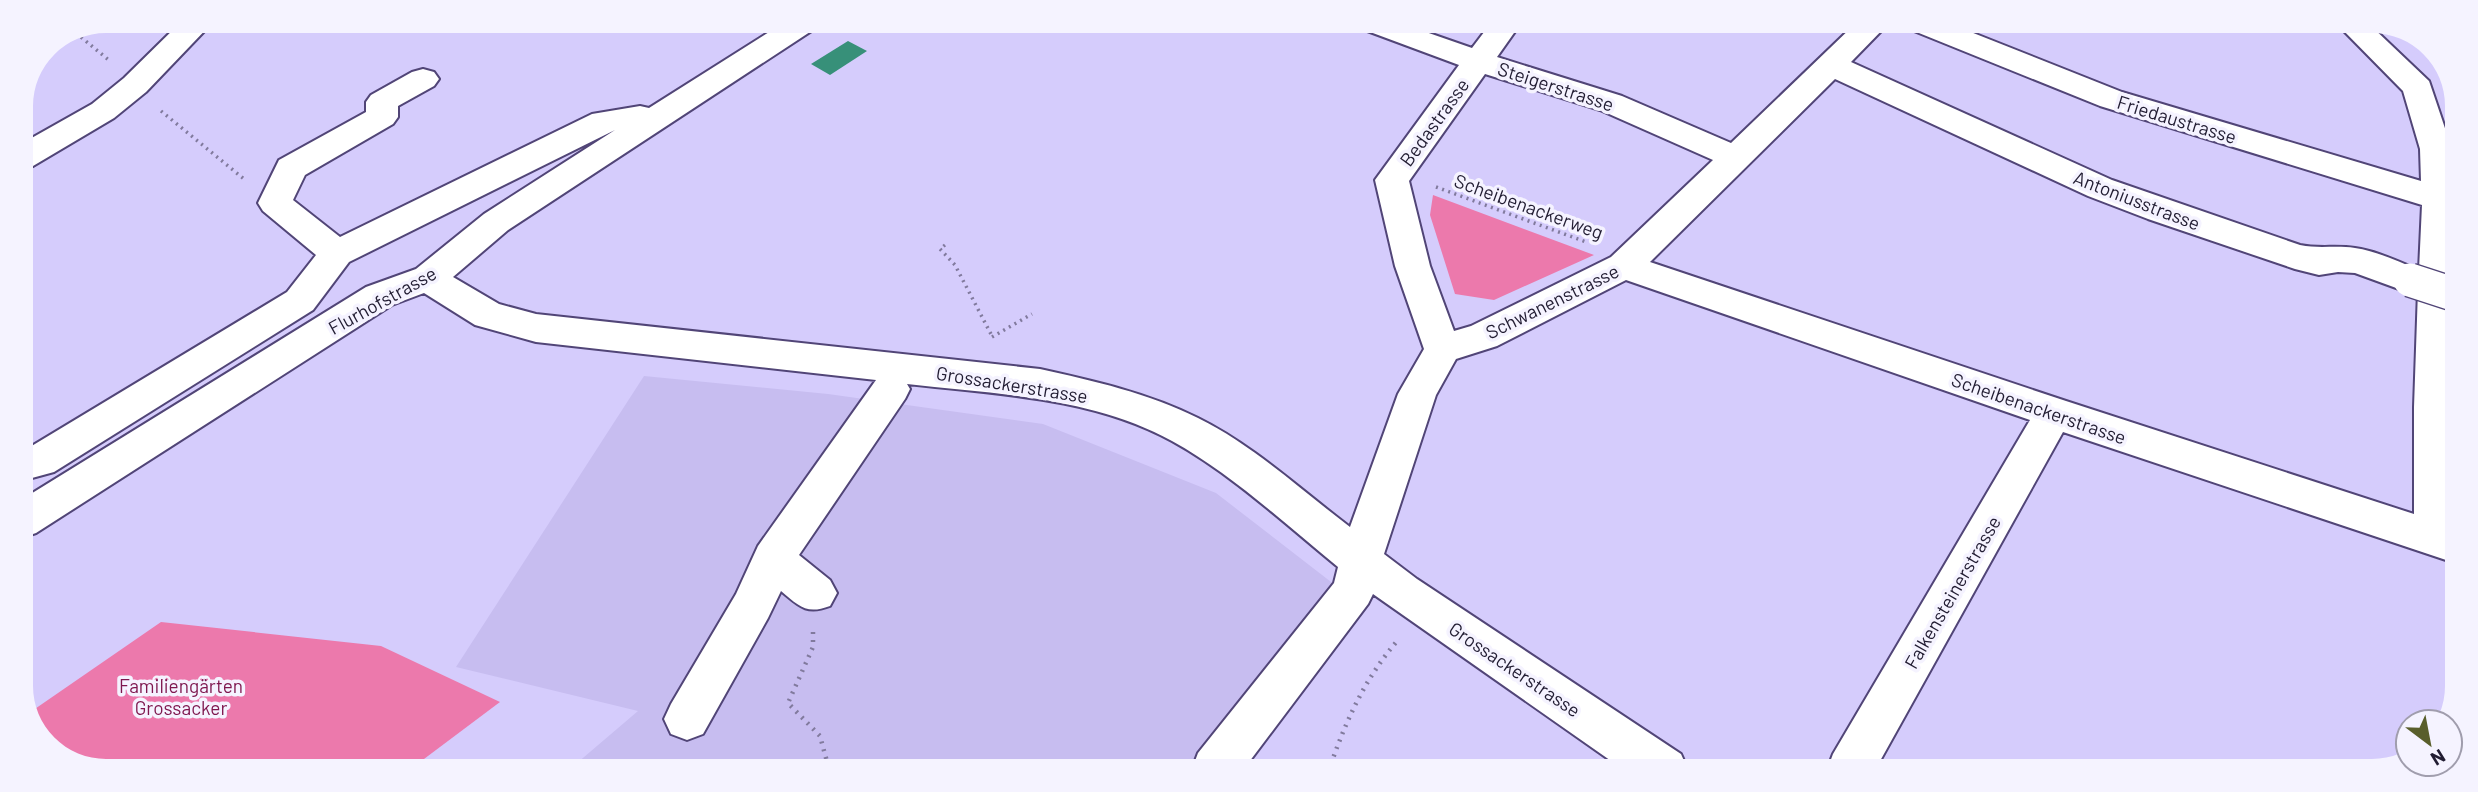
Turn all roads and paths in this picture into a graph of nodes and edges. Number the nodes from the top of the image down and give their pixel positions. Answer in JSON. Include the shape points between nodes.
{"nodes":[{"id":1,"x":187,"y":33,"type":"edge"},
{"id":2,"x":788,"y":33,"type":"edge"},
{"id":3,"x":1400,"y":33,"type":"edge"},
{"id":4,"x":1498,"y":33,"type":"edge"},
{"id":5,"x":1864,"y":33,"type":"edge"},
{"id":6,"x":1945,"y":33,"type":"edge"},
{"id":7,"x":2361,"y":33,"type":"edge"},
{"id":8,"x":82,"y":38,"type":"edge"},
{"id":9,"x":1477,"y":61,"type":"junction"},
{"id":10,"x":1831,"y":65,"type":"junction"},
{"id":11,"x":423,"y":79,"type":"dead end"},
{"id":12,"x":135,"y":85,"type":"junction"},
{"id":13,"x":663,"y":112,"type":"junction"},
{"id":14,"x":33,"y":151,"type":"edge"},
{"id":15,"x":1737,"y":158,"type":"junction"},
{"id":16,"x":1432,"y":186,"type":"dead end"},
{"id":17,"x":2439,"y":198,"type":"junction"},
{"id":18,"x":275,"y":203,"type":"junction"},
{"id":19,"x":945,"y":245,"type":"dead end"},
{"id":20,"x":337,"y":253,"type":"junction"},
{"id":21,"x":1624,"y":266,"type":"junction"},
{"id":22,"x":428,"y":279,"type":"junction"},
{"id":23,"x":2445,"y":291,"type":"edge"},
{"id":24,"x":1031,"y":314,"type":"dead end"},
{"id":25,"x":992,"y":337,"type":"junction"},
{"id":26,"x":996,"y":346,"type":"dead end"},
{"id":27,"x":1443,"y":349,"type":"junction"},
{"id":28,"x":891,"y":389,"type":"dead end"},
{"id":29,"x":2054,"y":413,"type":"junction"},
{"id":30,"x":33,"y":461,"type":"edge"},
{"id":31,"x":33,"y":467,"type":"edge"},
{"id":32,"x":56,"y":498,"type":"junction"},
{"id":33,"x":33,"y":513,"type":"edge"},
{"id":34,"x":2445,"y":542,"type":"edge"},
{"id":35,"x":773,"y":559,"type":"junction"},
{"id":36,"x":1362,"y":559,"type":"junction"},
{"id":37,"x":815,"y":593,"type":"joint"},
{"id":38,"x":1405,"y":631,"type":"dead end"},
{"id":39,"x":687,"y":719,"type":"dead end"},
{"id":40,"x":826,"y":759,"type":"edge"},
{"id":41,"x":1222,"y":759,"type":"edge"},
{"id":42,"x":1333,"y":759,"type":"edge"},
{"id":43,"x":1648,"y":759,"type":"edge"},
{"id":44,"x":1856,"y":759,"type":"edge"}],
"edges":[{"from":1,"to":12,"type":"street"},
{"from":2,"to":13,"type":"street","name":"Flurhofstrasse"},
{"from":3,"to":9,"type":"street","name":"Steigerstrasse"},
{"from":4,"to":9,"type":"street","name":"Bedastrasse"},
{"from":5,"to":10,"type":"street","name":"Schwanenstrasse"},
{"from":6,"to":17,"type":"street","name":"Friedaustrasse","via":[[2111,99]]},
{"from":7,"to":17,"type":"street","via":[[2418,88],[2436,149]]},
{"from":8,"to":12,"type":"path"},
{"from":9,"to":15,"type":"street","name":"Steigerstrasse","via":[[1611,103]]},
{"from":9,"to":27,"type":"street","name":"Bedastrasse","via":[[1392,180],[1422,302]]},
{"from":10,"to":15,"type":"street","name":"Schwanenstrasse"},
{"from":10,"to":23,"type":"street","name":"Antoniusstrasse","bridge":true,"via":[[2160,211],[2295,256],[2319,262],[2358,261]]},
{"from":11,"to":18,"type":"street","via":[[382,102],[382,117],[290,168]]},
{"from":12,"to":14,"type":"street","via":[[103,111]]},
{"from":12,"to":18,"type":"path"},
{"from":13,"to":20,"type":"street","via":[[603,121]]},
{"from":13,"to":22,"type":"street","name":"Flurhofstrasse","via":[[496,222]]},
{"from":15,"to":21,"type":"street","name":"Schwanenstrasse"},
{"from":16,"to":21,"type":"path","name":"Scheibenackerweg","via":[[1608,250]]},
{"from":17,"to":34,"type":"street","via":[[2433,407]]},
{"from":18,"to":20,"type":"street"},
{"from":19,"to":25,"type":"path","via":[[940,249],[955,265]]},
{"from":20,"to":30,"type":"street","via":[[300,301]]},
{"from":21,"to":27,"type":"street","name":"Schwanenstrasse","via":[[1484,336]]},
{"from":21,"to":29,"type":"street","name":"Scheibenackerstrasse"},
{"from":22,"to":32,"type":"street","name":"Flurhofstrasse","via":[[379,296]]},
{"from":22,"to":36,"type":"street","name":"Grossackerstrasse","via":[[488,315],[536,328],[1040,384],[1117,401],[1185,429],[1228,456]]},
{"from":24,"to":25,"type":"path"},
{"from":25,"to":26,"type":"path"},
{"from":27,"to":36,"type":"street","via":[[1418,394]]},
{"from":28,"to":35,"type":"street"},
{"from":29,"to":34,"type":"street","name":"Scheibenackerstrasse"},
{"from":29,"to":44,"type":"street","name":"Falkensteinerstrasse"},
{"from":31,"to":32,"type":"street"},
{"from":32,"to":33,"type":"street","name":"Flurhofstrasse"},
{"from":35,"to":37,"type":"street"},
{"from":35,"to":39,"type":"street","via":[[753,605]]},
{"from":36,"to":41,"type":"street","via":[[1353,592]]},
{"from":36,"to":43,"type":"street","name":"Grossackerstrasse","via":[[1402,592]]},
{"from":37,"to":40,"type":"path","via":[[813,647],[788,703],[820,737]]},
{"from":38,"to":42,"type":"path","via":[[1374,666],[1347,716]]}]}
